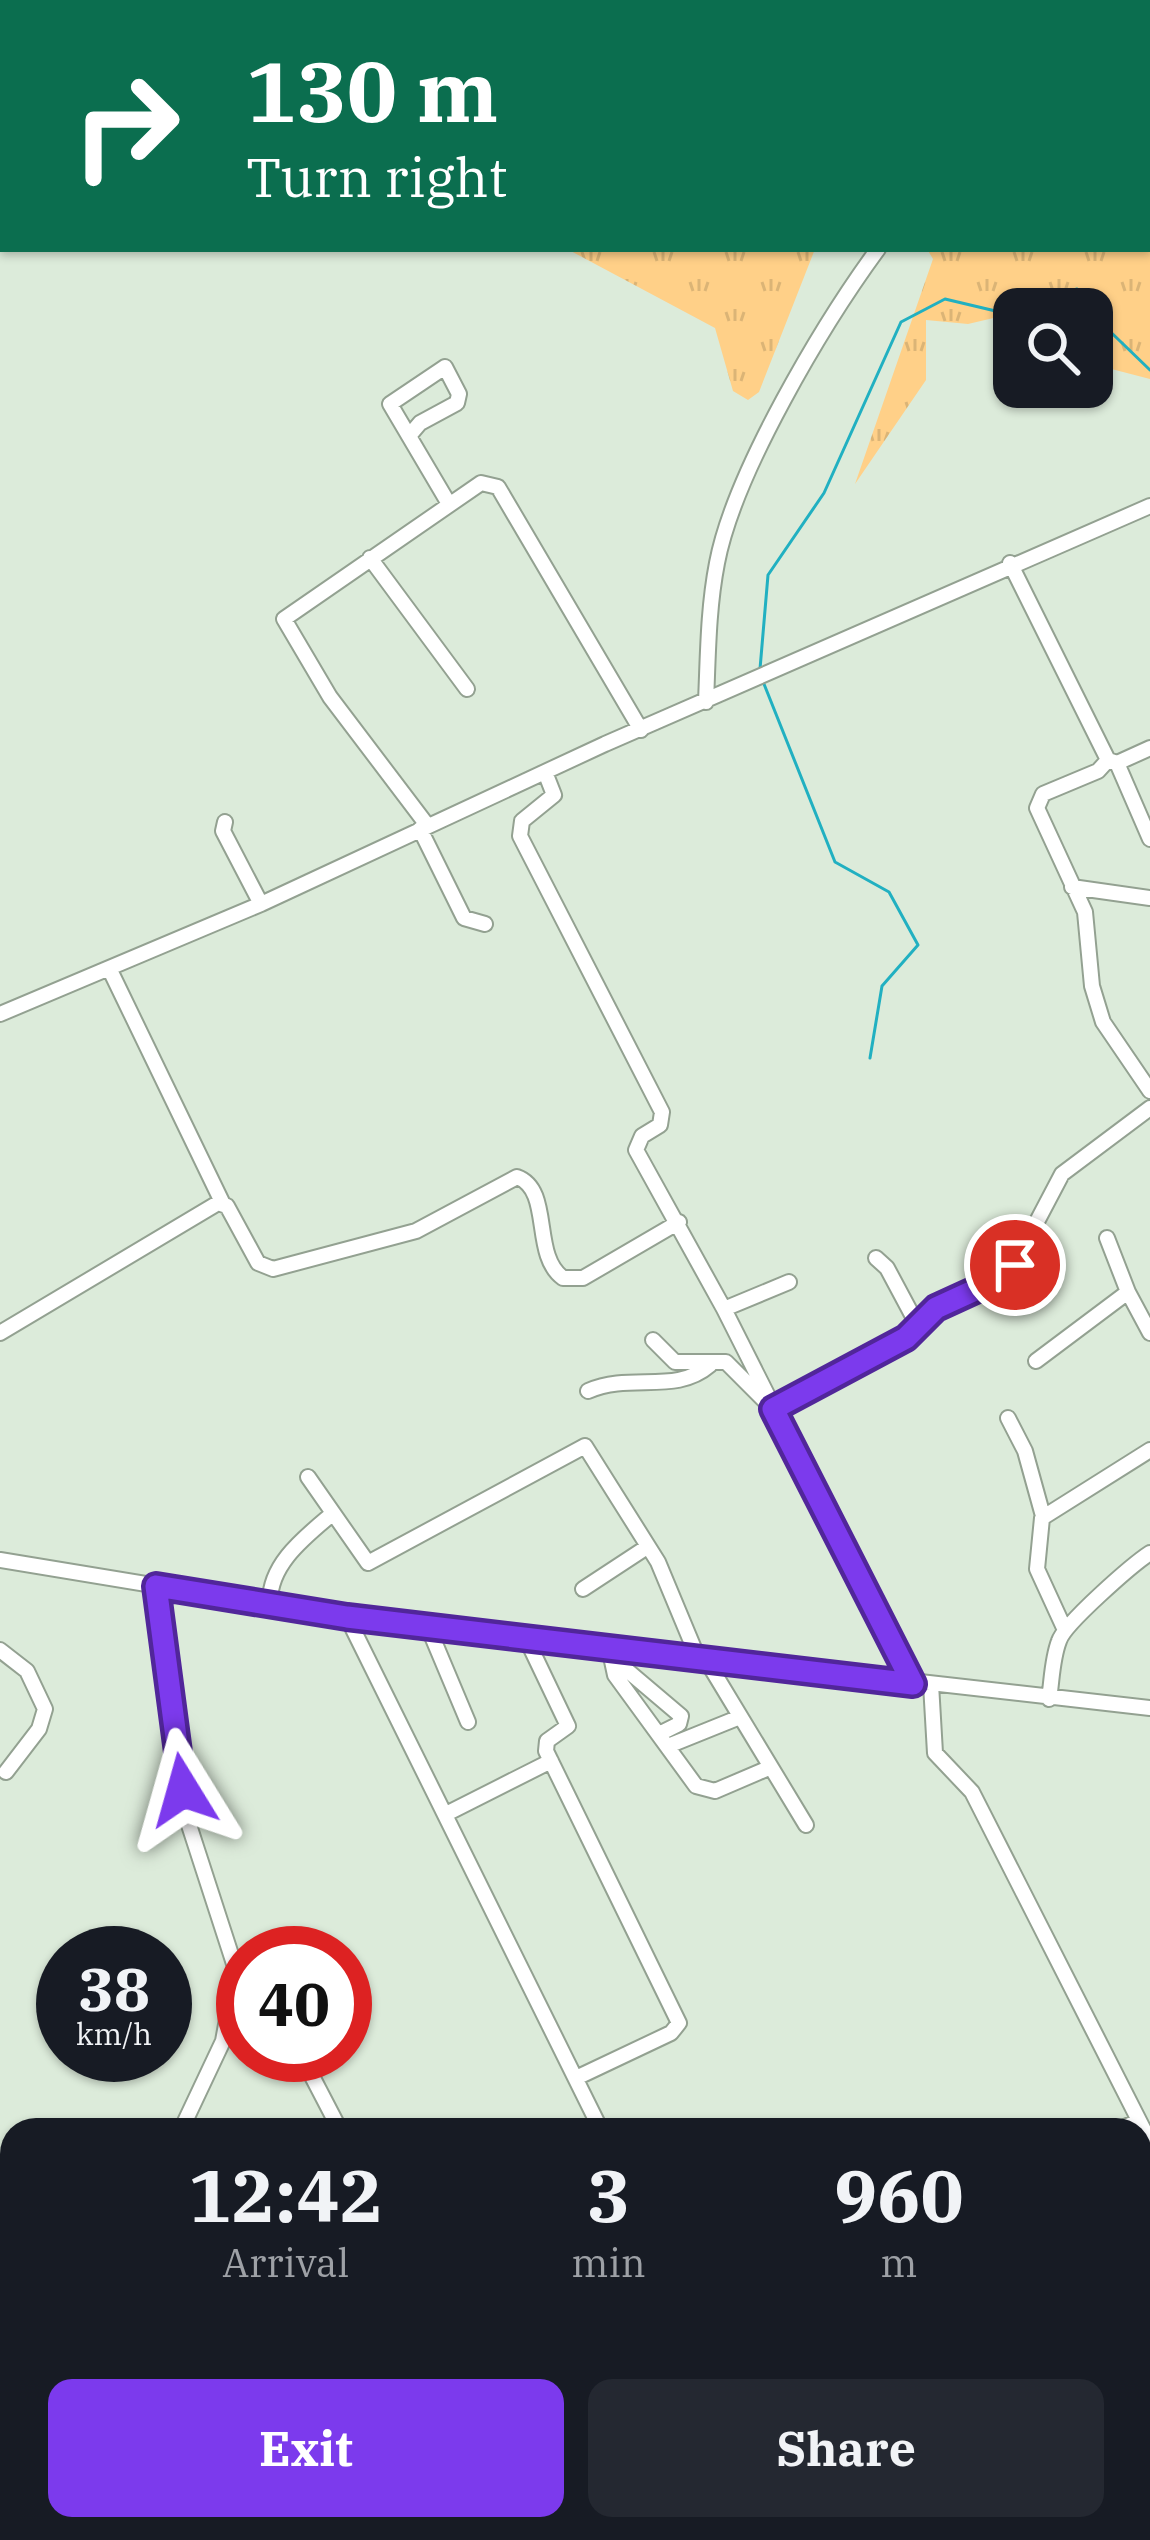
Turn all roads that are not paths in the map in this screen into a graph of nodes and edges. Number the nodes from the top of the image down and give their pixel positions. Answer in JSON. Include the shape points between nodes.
{"nodes":[{"id":1,"x":876,"y":252,"type":"edge"},
{"id":2,"x":409,"y":436,"type":"junction"},
{"id":3,"x":449,"y":504,"type":"junction"},
{"id":4,"x":1150,"y":506,"type":"edge"},
{"id":5,"x":370,"y":558,"type":"junction"},
{"id":6,"x":1010,"y":563,"type":"junction"},
{"id":7,"x":467,"y":688,"type":"dead end"},
{"id":8,"x":706,"y":702,"type":"junction"},
{"id":9,"x":641,"y":730,"type":"junction"},
{"id":10,"x":1150,"y":748,"type":"edge"},
{"id":11,"x":1112,"y":761,"type":"junction"},
{"id":12,"x":545,"y":772,"type":"junction"},
{"id":13,"x":225,"y":822,"type":"dead end"},
{"id":14,"x":423,"y":827,"type":"junction"},
{"id":15,"x":1150,"y":839,"type":"edge"},
{"id":16,"x":1072,"y":887,"type":"junction"},
{"id":17,"x":1150,"y":898,"type":"edge"},
{"id":18,"x":261,"y":904,"type":"junction"},
{"id":19,"x":485,"y":924,"type":"dead end"},
{"id":20,"x":109,"y":968,"type":"junction"},
{"id":21,"x":0,"y":1014,"type":"edge"},
{"id":22,"x":1150,"y":1090,"type":"edge"},
{"id":23,"x":1150,"y":1108,"type":"edge"},
{"id":24,"x":223,"y":1204,"type":"junction"},
{"id":25,"x":679,"y":1222,"type":"junction"},
{"id":26,"x":1107,"y":1238,"type":"dead end"},
{"id":27,"x":876,"y":1258,"type":"dead end"},
{"id":28,"x":788,"y":1282,"type":"dead end"},
{"id":29,"x":1128,"y":1292,"type":"junction"},
{"id":30,"x":724,"y":1309,"type":"junction"},
{"id":31,"x":918,"y":1326,"type":"junction"},
{"id":32,"x":0,"y":1333,"type":"edge"},
{"id":33,"x":1150,"y":1333,"type":"edge"},
{"id":34,"x":653,"y":1340,"type":"dead end"},
{"id":35,"x":1036,"y":1361,"type":"dead end"},
{"id":36,"x":710,"y":1365,"type":"junction"},
{"id":37,"x":588,"y":1390,"type":"dead end"},
{"id":38,"x":773,"y":1409,"type":"junction"},
{"id":39,"x":1008,"y":1418,"type":"dead end"},
{"id":40,"x":1150,"y":1450,"type":"edge"},
{"id":41,"x":308,"y":1477,"type":"dead end"},
{"id":42,"x":332,"y":1514,"type":"junction"},
{"id":43,"x":1043,"y":1516,"type":"junction"},
{"id":44,"x":647,"y":1547,"type":"junction"},
{"id":45,"x":1150,"y":1553,"type":"edge"},
{"id":46,"x":0,"y":1560,"type":"edge"},
{"id":47,"x":156,"y":1586,"type":"junction"},
{"id":48,"x":583,"y":1589,"type":"dead end"},
{"id":49,"x":270,"y":1603,"type":"junction"},
{"id":50,"x":347,"y":1617,"type":"junction"},
{"id":51,"x":426,"y":1622,"type":"junction"},
{"id":52,"x":1065,"y":1630,"type":"junction"},
{"id":53,"x":526,"y":1638,"type":"junction"},
{"id":54,"x":0,"y":1650,"type":"edge"},
{"id":55,"x":609,"y":1651,"type":"junction"},
{"id":56,"x":701,"y":1658,"type":"junction"},
{"id":57,"x":913,"y":1684,"type":"junction"},
{"id":58,"x":931,"y":1684,"type":"junction"},
{"id":59,"x":1049,"y":1699,"type":"junction"},
{"id":60,"x":1150,"y":1708,"type":"edge"},
{"id":61,"x":740,"y":1717,"type":"junction"},
{"id":62,"x":468,"y":1722,"type":"dead end"},
{"id":63,"x":664,"y":1740,"type":"junction"},
{"id":64,"x":551,"y":1761,"type":"junction"},
{"id":65,"x":771,"y":1767,"type":"junction"},
{"id":66,"x":6,"y":1772,"type":"dead end"},
{"id":67,"x":448,"y":1813,"type":"junction"},
{"id":68,"x":806,"y":1825,"type":"dead end"},
{"id":69,"x":224,"y":1926,"type":"edge"},
{"id":70,"x":216,"y":2056,"type":"edge"},
{"id":71,"x":576,"y":2078,"type":"junction"},
{"id":72,"x":315,"y":2082,"type":"edge"},
{"id":73,"x":187,"y":2118,"type":"edge"},
{"id":74,"x":334,"y":2118,"type":"edge"},
{"id":75,"x":596,"y":2118,"type":"edge"},
{"id":76,"x":1137,"y":2118,"type":"edge"}],
"edges":[{"from":1,"to":8,"type":"street","via":[[803,365],[726,530]]},
{"from":2,"to":2,"type":"street","via":[[457,403],[445,367],[390,404]]},
{"from":2,"to":3,"type":"street"},
{"from":3,"to":5,"type":"street"},
{"from":3,"to":9,"type":"street","via":[[481,483],[498,487]]},
{"from":4,"to":6,"type":"street"},
{"from":5,"to":7,"type":"street"},
{"from":5,"to":14,"type":"street","via":[[283,624]]},
{"from":6,"to":8,"type":"street"},
{"from":6,"to":11,"type":"street"},
{"from":8,"to":9,"type":"street"},
{"from":9,"to":12,"type":"street"},
{"from":10,"to":11,"type":"street"},
{"from":11,"to":15,"type":"street"},
{"from":11,"to":16,"type":"street","via":[[1038,801]]},
{"from":12,"to":14,"type":"street"},
{"from":12,"to":25,"type":"street","via":[[554,795],[522,820],[520,836],[662,1112],[636,1150]]},
{"from":13,"to":18,"type":"street"},
{"from":14,"to":18,"type":"street"},
{"from":14,"to":19,"type":"street","via":[[464,918]]},
{"from":16,"to":17,"type":"street"},
{"from":16,"to":22,"type":"street","via":[[1085,911],[1102,1022]]},
{"from":18,"to":20,"type":"street"},
{"from":20,"to":21,"type":"street"},
{"from":20,"to":24,"type":"street"},
{"from":23,"to":31,"type":"street","via":[[1062,1174],[1011,1270],[936,1308]]},
{"from":24,"to":25,"type":"street","via":[[258,1263],[273,1269],[416,1231],[517,1177],[534,1191],[547,1258],[562,1278],[583,1277]]},
{"from":24,"to":32,"type":"street","via":[[155,1236]]},
{"from":25,"to":30,"type":"street"},
{"from":26,"to":29,"type":"street"},
{"from":27,"to":31,"type":"street"},
{"from":28,"to":30,"type":"street"},
{"from":29,"to":33,"type":"street"},
{"from":29,"to":35,"type":"street"},
{"from":30,"to":38,"type":"street"},
{"from":31,"to":38,"type":"street"},
{"from":34,"to":36,"type":"street","via":[[675,1362]]},
{"from":36,"to":37,"type":"street","via":[[679,1382],[629,1379]]},
{"from":36,"to":38,"type":"street","via":[[726,1361]]},
{"from":38,"to":57,"type":"street"},
{"from":39,"to":43,"type":"street"},
{"from":40,"to":43,"type":"street"},
{"from":41,"to":42,"type":"street"},
{"from":42,"to":44,"type":"street","via":[[360,1558],[374,1562],[585,1446]]},
{"from":42,"to":49,"type":"street","via":[[287,1557]]},
{"from":43,"to":52,"type":"street","via":[[1036,1569]]},
{"from":44,"to":48,"type":"street"},
{"from":44,"to":56,"type":"street"},
{"from":45,"to":52,"type":"street"},
{"from":46,"to":47,"type":"street"},
{"from":47,"to":49,"type":"street"},
{"from":47,"to":69,"type":"street","via":[[189,1825]]},
{"from":49,"to":50,"type":"street"},
{"from":50,"to":51,"type":"street"},
{"from":50,"to":67,"type":"street"},
{"from":51,"to":53,"type":"street"},
{"from":51,"to":62,"type":"street"},
{"from":52,"to":59,"type":"street"},
{"from":53,"to":55,"type":"street"},
{"from":53,"to":64,"type":"street","via":[[568,1726],[544,1746]]},
{"from":54,"to":66,"type":"street","via":[[27,1671],[45,1709]]},
{"from":55,"to":56,"type":"street"},
{"from":55,"to":63,"type":"street","via":[[615,1676]]},
{"from":55,"to":63,"type":"street","via":[[681,1716]]},
{"from":56,"to":57,"type":"street"},
{"from":56,"to":61,"type":"street"},
{"from":57,"to":58,"type":"street"},
{"from":58,"to":59,"type":"street"},
{"from":58,"to":76,"type":"street","via":[[935,1753],[972,1792]]},
{"from":59,"to":60,"type":"street"},
{"from":61,"to":63,"type":"street"},
{"from":61,"to":65,"type":"street"},
{"from":63,"to":65,"type":"street","via":[[708,1792]]},
{"from":64,"to":67,"type":"street"},
{"from":64,"to":71,"type":"street","via":[[679,2023]]},
{"from":65,"to":68,"type":"street"},
{"from":67,"to":71,"type":"street"},
{"from":70,"to":73,"type":"street"},
{"from":71,"to":75,"type":"street"},
{"from":72,"to":74,"type":"street"}]}
